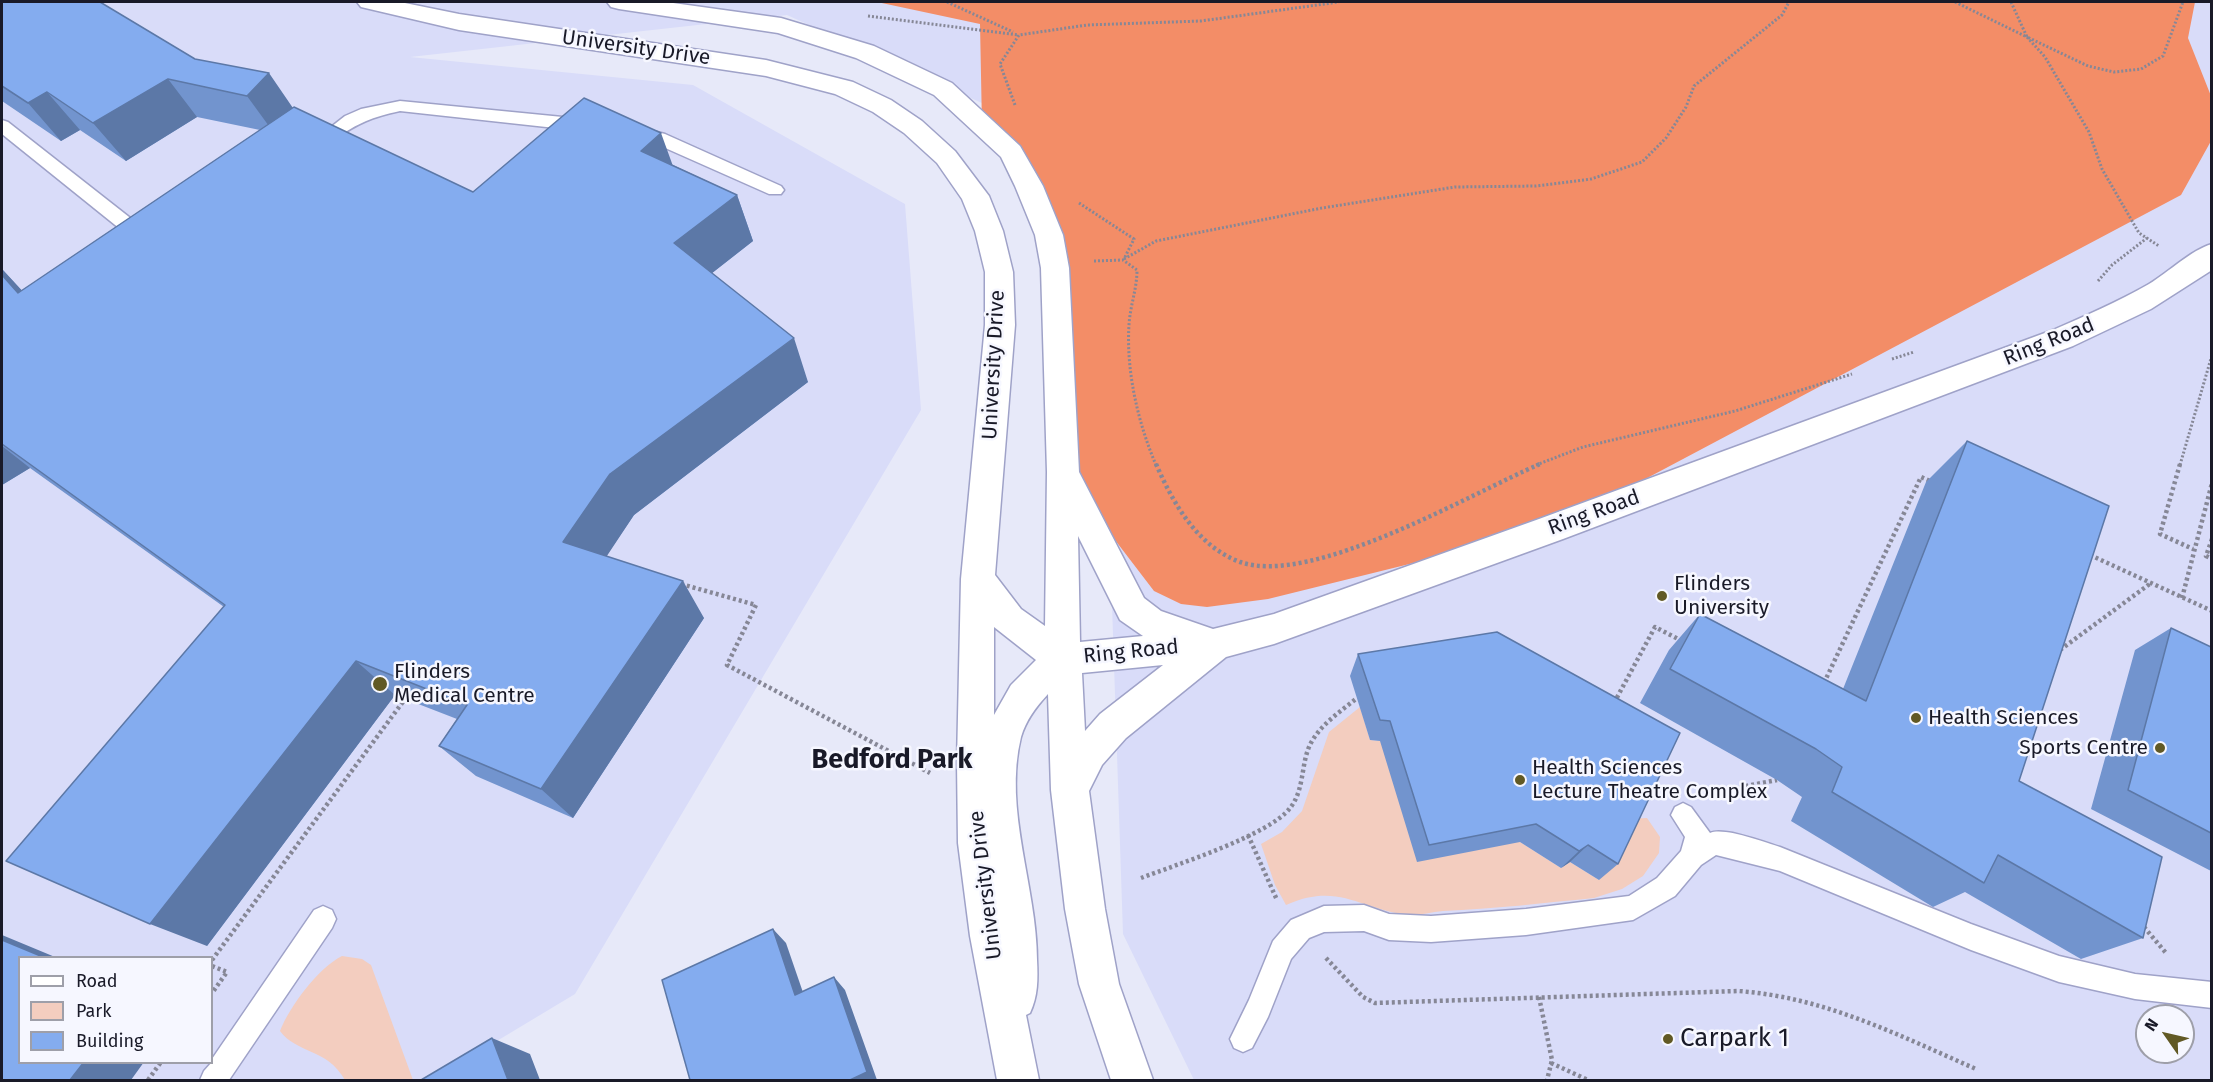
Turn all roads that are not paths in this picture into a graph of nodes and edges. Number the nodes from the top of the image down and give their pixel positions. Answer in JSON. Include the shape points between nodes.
{"nodes":[{"id":1,"x":369,"y":2,"type":"edge"},
{"id":2,"x":619,"y":2,"type":"edge"},
{"id":3,"x":2,"y":126,"type":"edge"},
{"id":4,"x":597,"y":127,"type":"edge"},
{"id":5,"x":620,"y":129,"type":"edge"},
{"id":6,"x":304,"y":153,"type":"edge"},
{"id":7,"x":775,"y":190,"type":"dead end"},
{"id":8,"x":162,"y":253,"type":"edge"},
{"id":9,"x":2204,"y":261,"type":"edge"},
{"id":10,"x":1063,"y":472,"type":"junction"},
{"id":11,"x":978,"y":579,"type":"junction"},
{"id":12,"x":1216,"y":644,"type":"junction"},
{"id":13,"x":1063,"y":659,"type":"junction"},
{"id":14,"x":1070,"y":790,"type":"junction"},
{"id":15,"x":1683,"y":814,"type":"dead end"},
{"id":16,"x":1692,"y":857,"type":"junction"},
{"id":17,"x":323,"y":919,"type":"dead end"},
{"id":18,"x":2211,"y":995,"type":"edge"},
{"id":19,"x":1243,"y":1039,"type":"dead end"},
{"id":20,"x":1017,"y":1072,"type":"edge"},
{"id":21,"x":213,"y":1080,"type":"edge"},
{"id":22,"x":1132,"y":1080,"type":"edge"}],
"edges":[{"from":1,"to":11,"type":"street","name":"University Drive","via":[[459,22],[802,75],[844,88],[882,106],[946,157],[975,196],[999,272],[1000,325]]},
{"from":2,"to":10,"type":"street","name":"University Drive","via":[[781,26],[865,52],[943,89],[1011,152],[1049,235],[1055,268]]},
{"from":3,"to":8,"type":"lane"},
{"from":4,"to":6,"type":"lane","via":[[400,106],[351,120]]},
{"from":5,"to":7,"type":"lane","via":[[659,138]]},
{"from":9,"to":12,"type":"street","name":"Ring Road","via":[[2129,308],[2063,338],[1285,626]]},
{"from":10,"to":12,"type":"street","via":[[1132,609],[1150,623]]},
{"from":10,"to":13,"type":"street","name":"University Drive"},
{"from":11,"to":13,"type":"street","name":"Ring Road","via":[[1009,620]]},
{"from":11,"to":20,"type":"street","name":"University Drive","via":[[977,843],[990,936]]},
{"from":12,"to":13,"type":"street","name":"Ring Road"},
{"from":12,"to":14,"type":"street","via":[[1113,726],[1089,753]]},
{"from":13,"to":14,"type":"street","name":"University Drive"},
{"from":13,"to":20,"type":"street","via":[[1032,684],[1012,713],[998,772],[1017,944]]},
{"from":14,"to":22,"type":"street","name":"University Drive","via":[[1099,984]]},
{"from":15,"to":16,"type":"lane","via":[[1698,834]]},
{"from":16,"to":18,"type":"lane","via":[[1714,843],[1744,847],[1788,860],[2060,969],[2166,991]]},
{"from":16,"to":19,"type":"lane","via":[[1666,887],[1633,908],[1431,929],[1389,927],[1364,918],[1324,918],[1300,929],[1282,950]]},
{"from":17,"to":21,"type":"lane"}]}
